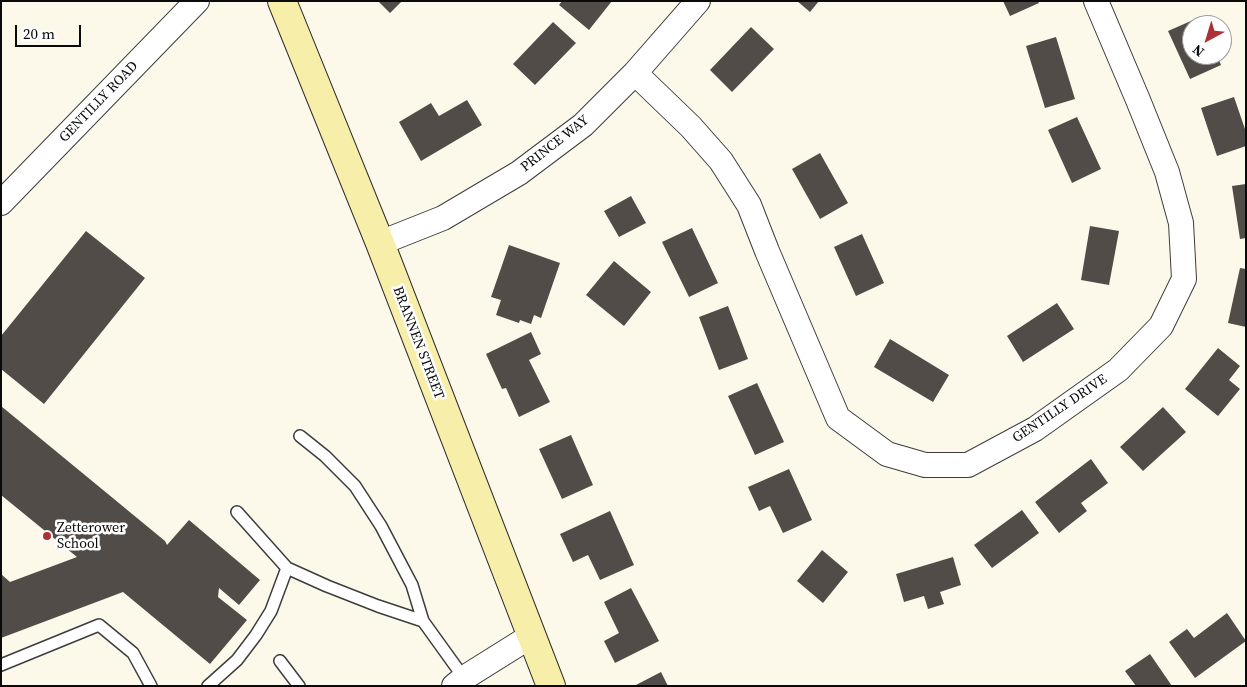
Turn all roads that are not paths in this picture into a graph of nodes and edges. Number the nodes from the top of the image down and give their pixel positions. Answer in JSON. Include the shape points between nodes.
{"nodes":[{"id":1,"x":197,"y":1,"type":"edge"},
{"id":2,"x":282,"y":1,"type":"edge"},
{"id":3,"x":698,"y":1,"type":"edge"},
{"id":4,"x":1096,"y":1,"type":"edge"},
{"id":5,"x":635,"y":72,"type":"junction"},
{"id":6,"x":1,"y":203,"type":"edge"},
{"id":7,"x":380,"y":243,"type":"junction"},
{"id":8,"x":300,"y":436,"type":"dead end"},
{"id":9,"x":238,"y":512,"type":"dead end"},
{"id":10,"x":287,"y":568,"type":"junction"},
{"id":11,"x":423,"y":621,"type":"junction"},
{"id":12,"x":531,"y":636,"type":"junction"},
{"id":13,"x":280,"y":661,"type":"dead end"},
{"id":14,"x":1,"y":665,"type":"edge"},
{"id":15,"x":459,"y":682,"type":"edge"},
{"id":16,"x":151,"y":686,"type":"edge"},
{"id":17,"x":208,"y":686,"type":"edge"},
{"id":18,"x":298,"y":686,"type":"edge"},
{"id":19,"x":551,"y":686,"type":"edge"}],
"edges":[{"from":1,"to":6,"type":"street","name":"GENTILLY ROAD"},
{"from":2,"to":7,"type":"street","name":"BRANNEN STREET"},
{"from":3,"to":5,"type":"street","name":"PRINCE WAY"},
{"from":4,"to":5,"type":"street","name":"GENTILLY DRIVE","via":[[1167,172],[1181,223],[1184,279],[1161,326],[1118,370],[1035,429],[968,465],[925,465],[887,454],[838,418],[749,205],[721,161],[692,127]]},
{"from":5,"to":7,"type":"street","name":"PRINCE WAY","via":[[583,125],[519,173],[443,218]]},
{"from":7,"to":12,"type":"street","name":"BRANNEN STREET"},
{"from":8,"to":11,"type":"lane","via":[[355,486],[381,526],[412,585]]},
{"from":9,"to":10,"type":"lane"},
{"from":10,"to":11,"type":"lane","via":[[326,586]]},
{"from":10,"to":17,"type":"lane","via":[[272,611],[256,635],[236,660]]},
{"from":11,"to":15,"type":"lane"},
{"from":12,"to":15,"type":"street"},
{"from":12,"to":19,"type":"street","name":"BRANNEN STREET"},
{"from":13,"to":18,"type":"lane"},
{"from":14,"to":16,"type":"lane","via":[[99,625],[134,653]]}]}
